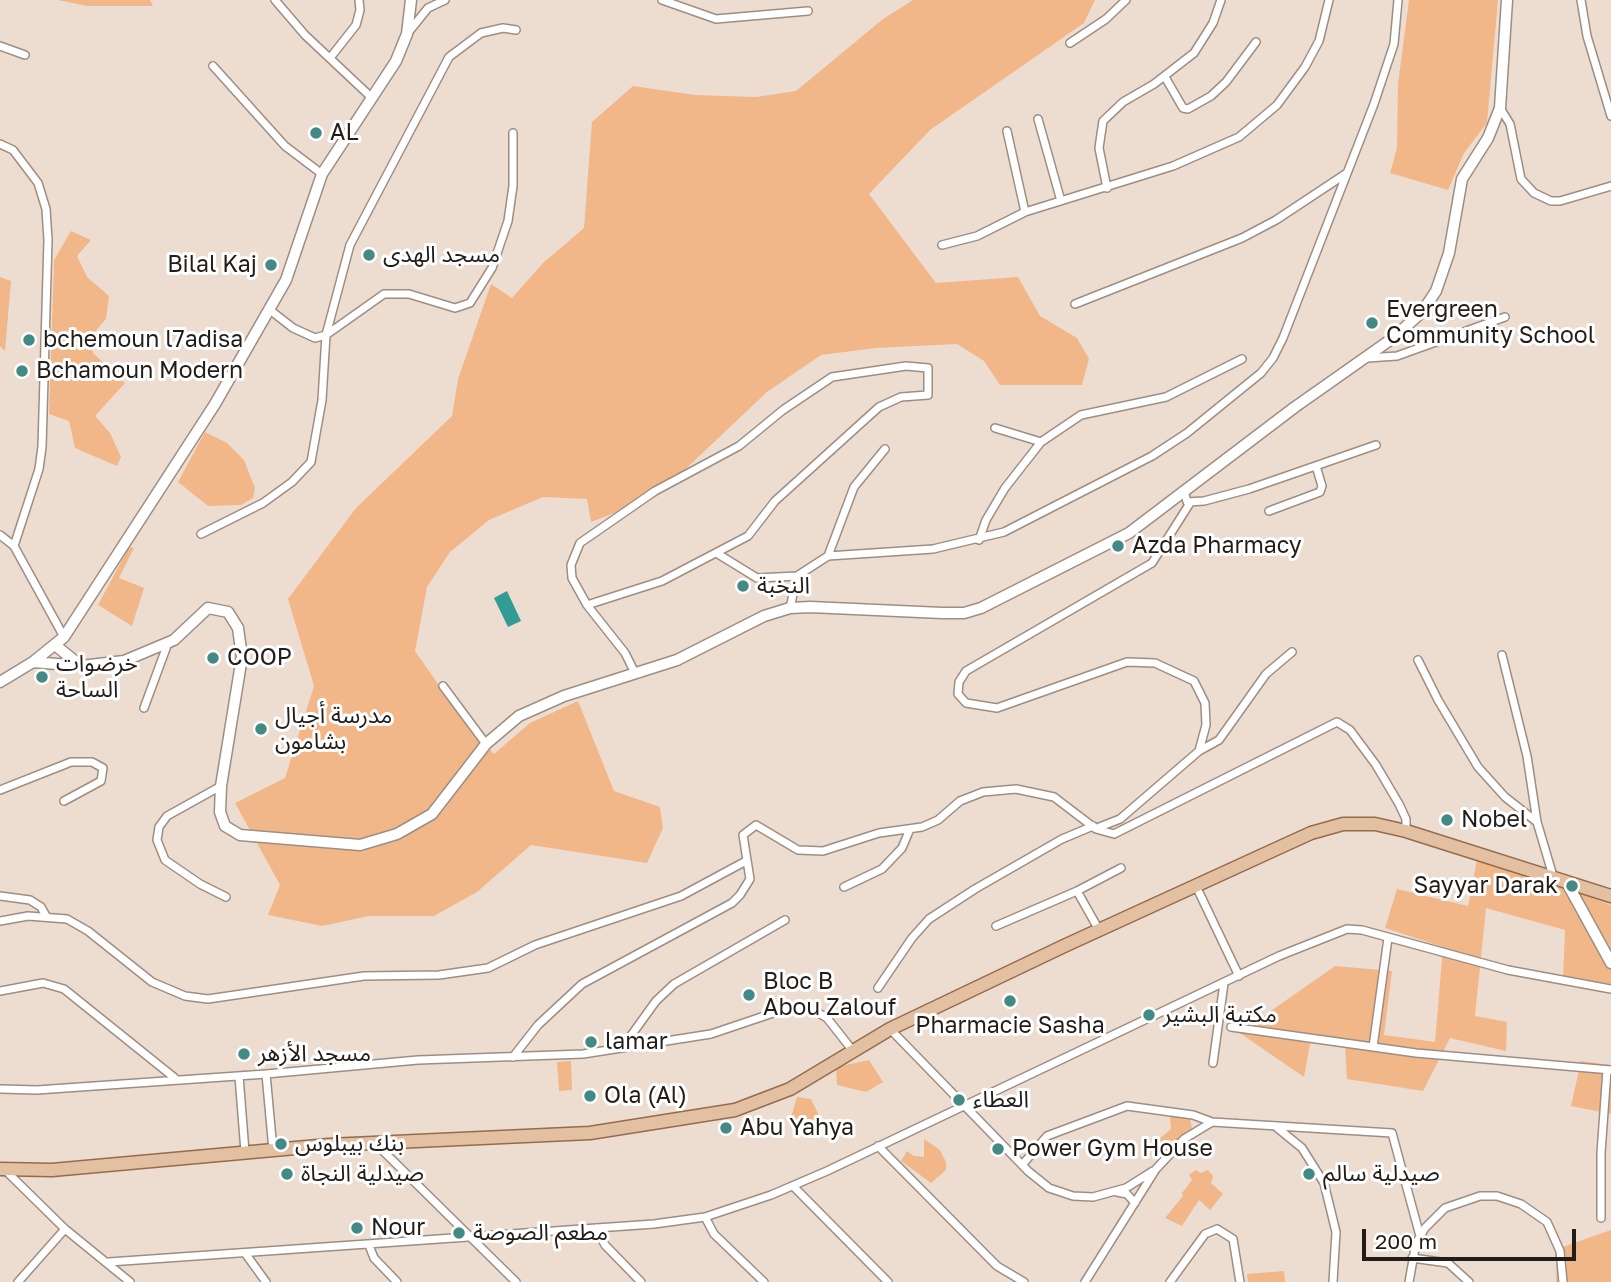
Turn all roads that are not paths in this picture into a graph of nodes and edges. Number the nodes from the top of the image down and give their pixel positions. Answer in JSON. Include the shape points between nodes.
{"nodes":[{"id":1,"x":275,"y":0,"type":"edge"},
{"id":2,"x":359,"y":0,"type":"edge"},
{"id":3,"x":411,"y":0,"type":"edge"},
{"id":4,"x":662,"y":0,"type":"edge"},
{"id":5,"x":1126,"y":0,"type":"edge"},
{"id":6,"x":1220,"y":0,"type":"edge"},
{"id":7,"x":1329,"y":0,"type":"edge"},
{"id":8,"x":1398,"y":0,"type":"edge"},
{"id":9,"x":1507,"y":0,"type":"edge"},
{"id":10,"x":1581,"y":0,"type":"edge"},
{"id":11,"x":438,"y":1,"type":"edge"},
{"id":12,"x":808,"y":10,"type":"dead end"},
{"id":13,"x":516,"y":30,"type":"dead end"},
{"id":14,"x":407,"y":34,"type":"junction"},
{"id":15,"x":1256,"y":42,"type":"dead end"},
{"id":16,"x":1070,"y":43,"type":"dead end"},
{"id":17,"x":0,"y":46,"type":"edge"},
{"id":18,"x":24,"y":55,"type":"dead end"},
{"id":19,"x":330,"y":58,"type":"junction"},
{"id":20,"x":213,"y":66,"type":"dead end"},
{"id":21,"x":1165,"y":77,"type":"junction"},
{"id":22,"x":371,"y":97,"type":"junction"},
{"id":23,"x":1500,"y":108,"type":"junction"},
{"id":24,"x":1611,"y":116,"type":"edge"},
{"id":25,"x":1038,"y":119,"type":"dead end"},
{"id":26,"x":1007,"y":131,"type":"dead end"},
{"id":27,"x":513,"y":133,"type":"dead end"},
{"id":28,"x":0,"y":145,"type":"edge"},
{"id":29,"x":1348,"y":172,"type":"junction"},
{"id":30,"x":322,"y":174,"type":"junction"},
{"id":31,"x":1611,"y":186,"type":"edge"},
{"id":32,"x":1107,"y":188,"type":"junction"},
{"id":33,"x":1061,"y":201,"type":"junction"},
{"id":34,"x":1025,"y":212,"type":"junction"},
{"id":35,"x":942,"y":245,"type":"dead end"},
{"id":36,"x":1074,"y":304,"type":"dead end"},
{"id":37,"x":270,"y":310,"type":"junction"},
{"id":38,"x":1505,"y":317,"type":"dead end"},
{"id":39,"x":326,"y":335,"type":"junction"},
{"id":40,"x":1366,"y":358,"type":"junction"},
{"id":41,"x":1242,"y":359,"type":"dead end"},
{"id":42,"x":995,"y":428,"type":"dead end"},
{"id":43,"x":1041,"y":442,"type":"junction"},
{"id":44,"x":1376,"y":445,"type":"dead end"},
{"id":45,"x":885,"y":449,"type":"dead end"},
{"id":46,"x":1316,"y":466,"type":"junction"},
{"id":47,"x":1184,"y":489,"type":"junction"},
{"id":48,"x":1190,"y":503,"type":"junction"},
{"id":49,"x":1269,"y":511,"type":"dead end"},
{"id":50,"x":201,"y":534,"type":"dead end"},
{"id":51,"x":0,"y":535,"type":"edge"},
{"id":52,"x":979,"y":540,"type":"junction"},
{"id":53,"x":14,"y":546,"type":"junction"},
{"id":54,"x":718,"y":554,"type":"junction"},
{"id":55,"x":828,"y":556,"type":"junction"},
{"id":56,"x":797,"y":576,"type":"junction"},
{"id":57,"x":587,"y":605,"type":"junction"},
{"id":58,"x":790,"y":608,"type":"junction"},
{"id":59,"x":64,"y":637,"type":"junction"},
{"id":60,"x":167,"y":643,"type":"junction"},
{"id":61,"x":55,"y":645,"type":"junction"},
{"id":62,"x":1292,"y":652,"type":"dead end"},
{"id":63,"x":1502,"y":655,"type":"dead end"},
{"id":64,"x":1418,"y":660,"type":"dead end"},
{"id":65,"x":33,"y":662,"type":"junction"},
{"id":66,"x":81,"y":666,"type":"junction"},
{"id":67,"x":635,"y":673,"type":"junction"},
{"id":68,"x":0,"y":682,"type":"edge"},
{"id":69,"x":443,"y":686,"type":"dead end"},
{"id":70,"x":144,"y":708,"type":"dead end"},
{"id":71,"x":486,"y":744,"type":"junction"},
{"id":72,"x":1199,"y":751,"type":"junction"},
{"id":73,"x":221,"y":786,"type":"junction"},
{"id":74,"x":0,"y":790,"type":"edge"},
{"id":75,"x":64,"y":801,"type":"dead end"},
{"id":76,"x":1537,"y":822,"type":"junction"},
{"id":77,"x":1095,"y":827,"type":"junction"},
{"id":78,"x":910,"y":829,"type":"junction"},
{"id":79,"x":1406,"y":831,"type":"junction"},
{"id":80,"x":746,"y":861,"type":"junction"},
{"id":81,"x":1121,"y":868,"type":"dead end"},
{"id":82,"x":1553,"y":876,"type":"junction"},
{"id":83,"x":1566,"y":881,"type":"junction"},
{"id":84,"x":1196,"y":886,"type":"junction"},
{"id":85,"x":844,"y":887,"type":"dead end"},
{"id":86,"x":1077,"y":891,"type":"junction"},
{"id":87,"x":0,"y":896,"type":"edge"},
{"id":88,"x":1611,"y":896,"type":"edge"},
{"id":89,"x":226,"y":897,"type":"dead end"},
{"id":90,"x":46,"y":916,"type":"junction"},
{"id":91,"x":785,"y":920,"type":"dead end"},
{"id":92,"x":0,"y":921,"type":"edge"},
{"id":93,"x":996,"y":926,"type":"dead end"},
{"id":94,"x":1099,"y":930,"type":"junction"},
{"id":95,"x":1388,"y":938,"type":"junction"},
{"id":96,"x":1611,"y":963,"type":"edge"},
{"id":97,"x":1239,"y":976,"type":"junction"},
{"id":98,"x":1224,"y":983,"type":"junction"},
{"id":99,"x":878,"y":988,"type":"dead end"},
{"id":100,"x":1611,"y":989,"type":"edge"},
{"id":101,"x":0,"y":991,"type":"edge"},
{"id":102,"x":1231,"y":1027,"type":"dead end"},
{"id":103,"x":890,"y":1029,"type":"junction"},
{"id":104,"x":1373,"y":1047,"type":"junction"},
{"id":105,"x":622,"y":1048,"type":"junction"},
{"id":106,"x":853,"y":1051,"type":"junction"},
{"id":107,"x":513,"y":1057,"type":"junction"},
{"id":108,"x":1213,"y":1063,"type":"dead end"},
{"id":109,"x":1609,"y":1070,"type":"edge"},
{"id":110,"x":266,"y":1074,"type":"junction"},
{"id":111,"x":239,"y":1076,"type":"junction"},
{"id":112,"x":176,"y":1079,"type":"junction"},
{"id":113,"x":0,"y":1089,"type":"edge"},
{"id":114,"x":965,"y":1106,"type":"junction"},
{"id":115,"x":1212,"y":1122,"type":"junction"},
{"id":116,"x":1275,"y":1125,"type":"junction"},
{"id":117,"x":374,"y":1142,"type":"junction"},
{"id":118,"x":878,"y":1146,"type":"junction"},
{"id":119,"x":273,"y":1150,"type":"junction"},
{"id":120,"x":246,"y":1152,"type":"junction"},
{"id":121,"x":1022,"y":1165,"type":"junction"},
{"id":122,"x":2,"y":1169,"type":"edge"},
{"id":123,"x":1156,"y":1169,"type":"junction"},
{"id":124,"x":793,"y":1186,"type":"junction"},
{"id":125,"x":1116,"y":1192,"type":"junction"},
{"id":126,"x":1135,"y":1203,"type":"junction"},
{"id":127,"x":705,"y":1217,"type":"junction"},
{"id":128,"x":1601,"y":1218,"type":"dead end"},
{"id":129,"x":596,"y":1228,"type":"junction"},
{"id":130,"x":65,"y":1229,"type":"junction"},
{"id":131,"x":1420,"y":1236,"type":"junction"},
{"id":132,"x":469,"y":1237,"type":"junction"},
{"id":133,"x":369,"y":1245,"type":"junction"},
{"id":134,"x":245,"y":1252,"type":"junction"},
{"id":135,"x":1412,"y":1258,"type":"junction"},
{"id":136,"x":109,"y":1262,"type":"junction"},
{"id":137,"x":18,"y":1282,"type":"edge"},
{"id":138,"x":130,"y":1282,"type":"edge"},
{"id":139,"x":266,"y":1282,"type":"edge"},
{"id":140,"x":397,"y":1282,"type":"edge"},
{"id":141,"x":516,"y":1282,"type":"edge"},
{"id":142,"x":641,"y":1282,"type":"edge"},
{"id":143,"x":764,"y":1282,"type":"edge"},
{"id":144,"x":888,"y":1282,"type":"edge"},
{"id":145,"x":1024,"y":1282,"type":"edge"},
{"id":146,"x":1085,"y":1282,"type":"edge"},
{"id":147,"x":1170,"y":1282,"type":"edge"},
{"id":148,"x":1241,"y":1282,"type":"edge"},
{"id":149,"x":1333,"y":1282,"type":"edge"},
{"id":150,"x":1409,"y":1282,"type":"edge"},
{"id":151,"x":1469,"y":1282,"type":"edge"},
{"id":152,"x":1563,"y":1282,"type":"edge"}],
"edges":[{"from":1,"to":19,"type":"street"},
{"from":2,"to":19,"type":"street","via":[[356,25]]},
{"from":3,"to":14,"type":"street"},
{"from":4,"to":12,"type":"street","via":[[716,19]]},
{"from":5,"to":16,"type":"street"},
{"from":6,"to":21,"type":"street","via":[[1202,43]]},
{"from":7,"to":32,"type":"street","via":[[1319,41],[1306,67],[1257,125],[1212,151]]},
{"from":8,"to":29,"type":"street","via":[[1388,66]]},
{"from":9,"to":23,"type":"street"},
{"from":10,"to":24,"type":"street"},
{"from":11,"to":14,"type":"street"},
{"from":13,"to":39,"type":"street","via":[[481,33],[449,57],[350,245]]},
{"from":14,"to":22,"type":"street","via":[[396,61]]},
{"from":15,"to":21,"type":"street","via":[[1226,82],[1188,108],[1183,108]]},
{"from":17,"to":18,"type":"street"},
{"from":19,"to":22,"type":"street"},
{"from":20,"to":30,"type":"street","via":[[285,146]]},
{"from":21,"to":32,"type":"street","via":[[1123,102],[1103,121],[1099,148]]},
{"from":22,"to":30,"type":"street"},
{"from":23,"to":31,"type":"street","via":[[1510,124],[1521,179],[1534,193],[1560,201]]},
{"from":23,"to":40,"type":"street","via":[[1488,138],[1462,178],[1449,253],[1436,292],[1409,326]]},
{"from":25,"to":33,"type":"street"},
{"from":26,"to":34,"type":"street"},
{"from":27,"to":39,"type":"street","via":[[508,221],[492,268],[470,303],[455,308],[409,293],[384,294]]},
{"from":28,"to":53,"type":"street","via":[[13,150],[38,183],[48,240],[42,447]]},
{"from":29,"to":36,"type":"street","via":[[1242,238]]},
{"from":29,"to":52,"type":"street","via":[[1283,338],[1261,373],[1152,456],[1004,532]]},
{"from":30,"to":37,"type":"street","via":[[286,280]]},
{"from":32,"to":33,"type":"street"},
{"from":33,"to":34,"type":"street"},
{"from":34,"to":35,"type":"street","via":[[977,236]]},
{"from":37,"to":39,"type":"street","via":[[303,334]]},
{"from":37,"to":59,"type":"street","via":[[215,404]]},
{"from":38,"to":40,"type":"street","via":[[1397,356]]},
{"from":39,"to":50,"type":"street","via":[[322,400],[311,462],[264,503]]},
{"from":40,"to":47,"type":"street"},
{"from":41,"to":43,"type":"street","via":[[1166,397],[1081,415]]},
{"from":42,"to":43,"type":"street"},
{"from":43,"to":52,"type":"street","via":[[1005,488]]},
{"from":44,"to":46,"type":"street"},
{"from":45,"to":55,"type":"street","via":[[854,487]]},
{"from":46,"to":48,"type":"street"},
{"from":46,"to":49,"type":"street","via":[[1320,492]]},
{"from":47,"to":48,"type":"street"},
{"from":47,"to":58,"type":"street","via":[[1114,543],[975,611]]},
{"from":48,"to":72,"type":"street","via":[[1152,563],[966,671],[958,694],[966,702],[997,708],[1127,662],[1155,663],[1195,681],[1205,703],[1206,725]]},
{"from":51,"to":53,"type":"street"},
{"from":52,"to":55,"type":"street","via":[[933,549]]},
{"from":53,"to":59,"type":"street"},
{"from":54,"to":56,"type":"street","via":[[757,578]]},
{"from":54,"to":57,"type":"street","via":[[663,581]]},
{"from":54,"to":57,"type":"street","via":[[748,536],[775,502],[879,407],[901,397],[928,395],[928,368],[906,366],[832,377],[733,450],[655,491],[588,537],[574,552],[571,565],[572,578]]},
{"from":55,"to":56,"type":"street"},
{"from":56,"to":58,"type":"street"},
{"from":57,"to":67,"type":"street","via":[[613,635]]},
{"from":58,"to":67,"type":"street","via":[[764,616],[677,660]]},
{"from":59,"to":61,"type":"street"},
{"from":60,"to":66,"type":"street","via":[[124,661]]},
{"from":60,"to":70,"type":"street"},
{"from":60,"to":73,"type":"street","via":[[208,608],[228,612],[236,622],[242,657]]},
{"from":61,"to":65,"type":"street"},
{"from":61,"to":66,"type":"street"},
{"from":62,"to":72,"type":"street","via":[[1266,674],[1219,740]]},
{"from":63,"to":76,"type":"street"},
{"from":64,"to":76,"type":"street","via":[[1478,767],[1505,797]]},
{"from":65,"to":66,"type":"street"},
{"from":65,"to":68,"type":"street"},
{"from":67,"to":71,"type":"street","via":[[536,707],[507,724]]},
{"from":69,"to":71,"type":"street"},
{"from":71,"to":73,"type":"street","via":[[432,814],[371,844],[240,835],[222,819]]},
{"from":72,"to":77,"type":"street","via":[[1120,819]]},
{"from":73,"to":89,"type":"street","via":[[167,817],[157,840],[164,860]]},
{"from":74,"to":75,"type":"street","via":[[71,762],[92,762],[103,768],[101,781]]},
{"from":76,"to":82,"type":"street"},
{"from":77,"to":78,"type":"street","via":[[1054,797],[1016,789],[983,792],[960,801],[931,824]]},
{"from":77,"to":79,"type":"street","via":[[1115,834],[1337,722],[1350,730],[1376,765],[1399,803]]},
{"from":77,"to":99,"type":"street","via":[[1062,839],[929,919]]},
{"from":78,"to":80,"type":"street","via":[[806,852],[756,825],[743,835]]},
{"from":78,"to":85,"type":"street","via":[[902,848],[882,869]]},
{"from":79,"to":82,"type":"main road"},
{"from":79,"to":84,"type":"main road","via":[[1356,822],[1329,827]]},
{"from":80,"to":90,"type":"street","via":[[681,897],[534,945],[488,968],[439,975],[364,975],[208,999],[166,989],[78,923]]},
{"from":80,"to":107,"type":"street","via":[[749,885],[732,903],[582,984],[538,1025]]},
{"from":81,"to":86,"type":"street"},
{"from":82,"to":83,"type":"main road"},
{"from":83,"to":88,"type":"main road"},
{"from":83,"to":96,"type":"street"},
{"from":84,"to":94,"type":"main road"},
{"from":84,"to":97,"type":"street"},
{"from":86,"to":93,"type":"street"},
{"from":86,"to":94,"type":"street"},
{"from":87,"to":90,"type":"street","via":[[30,900]]},
{"from":90,"to":92,"type":"street"},
{"from":91,"to":105,"type":"street","via":[[674,984]]},
{"from":94,"to":103,"type":"main road"},
{"from":95,"to":97,"type":"street","via":[[1362,930],[1335,932]]},
{"from":95,"to":100,"type":"street","via":[[1508,970]]},
{"from":95,"to":104,"type":"street"},
{"from":97,"to":98,"type":"street"},
{"from":98,"to":108,"type":"street"},
{"from":98,"to":114,"type":"street"},
{"from":101,"to":112,"type":"street","via":[[43,983],[64,989]]},
{"from":102,"to":104,"type":"street"},
{"from":103,"to":106,"type":"main road"},
{"from":103,"to":114,"type":"street"},
{"from":104,"to":109,"type":"street"},
{"from":105,"to":106,"type":"street","via":[[711,1034],[802,1006],[827,1018]]},
{"from":105,"to":107,"type":"street"},
{"from":106,"to":117,"type":"main road","via":[[770,1099],[724,1112],[590,1133]]},
{"from":107,"to":110,"type":"street","via":[[418,1060]]},
{"from":109,"to":128,"type":"street","via":[[1601,1153]]},
{"from":110,"to":111,"type":"street"},
{"from":110,"to":119,"type":"street"},
{"from":111,"to":112,"type":"street"},
{"from":111,"to":120,"type":"street"},
{"from":112,"to":113,"type":"street","via":[[27,1091]]},
{"from":114,"to":118,"type":"street"},
{"from":114,"to":121,"type":"street"},
{"from":115,"to":116,"type":"street"},
{"from":115,"to":121,"type":"street","via":[[1128,1106],[1047,1136]]},
{"from":115,"to":123,"type":"street","via":[[1184,1139]]},
{"from":116,"to":131,"type":"street","via":[[1392,1133]]},
{"from":116,"to":149,"type":"street","via":[[1302,1147],[1324,1183],[1336,1232]]},
{"from":117,"to":119,"type":"main road"},
{"from":117,"to":132,"type":"street"},
{"from":118,"to":124,"type":"street"},
{"from":118,"to":145,"type":"street","via":[[997,1266]]},
{"from":119,"to":120,"type":"main road"},
{"from":120,"to":122,"type":"main road","via":[[52,1170]]},
{"from":121,"to":125,"type":"street","via":[[1063,1194],[1087,1198]]},
{"from":122,"to":130,"type":"street"},
{"from":123,"to":125,"type":"street"},
{"from":123,"to":126,"type":"street"},
{"from":124,"to":127,"type":"street"},
{"from":124,"to":144,"type":"street"},
{"from":125,"to":126,"type":"street","via":[[1127,1194]]},
{"from":126,"to":146,"type":"street"},
{"from":127,"to":129,"type":"street"},
{"from":127,"to":143,"type":"street","via":[[715,1234]]},
{"from":129,"to":132,"type":"street"},
{"from":129,"to":142,"type":"street","via":[[605,1245]]},
{"from":130,"to":136,"type":"street"},
{"from":130,"to":137,"type":"street"},
{"from":131,"to":135,"type":"street"},
{"from":131,"to":152,"type":"street","via":[[1436,1214],[1456,1202],[1480,1196],[1506,1198],[1532,1209],[1547,1222],[1560,1251]]},
{"from":132,"to":133,"type":"street"},
{"from":132,"to":141,"type":"street"},
{"from":133,"to":134,"type":"street"},
{"from":133,"to":140,"type":"street","via":[[374,1258]]},
{"from":134,"to":136,"type":"street"},
{"from":134,"to":139,"type":"street"},
{"from":135,"to":150,"type":"street"},
{"from":135,"to":151,"type":"street","via":[[1448,1263]]},
{"from":136,"to":138,"type":"street"},
{"from":147,"to":148,"type":"street","via":[[1205,1234],[1217,1229],[1233,1239]]}]}
